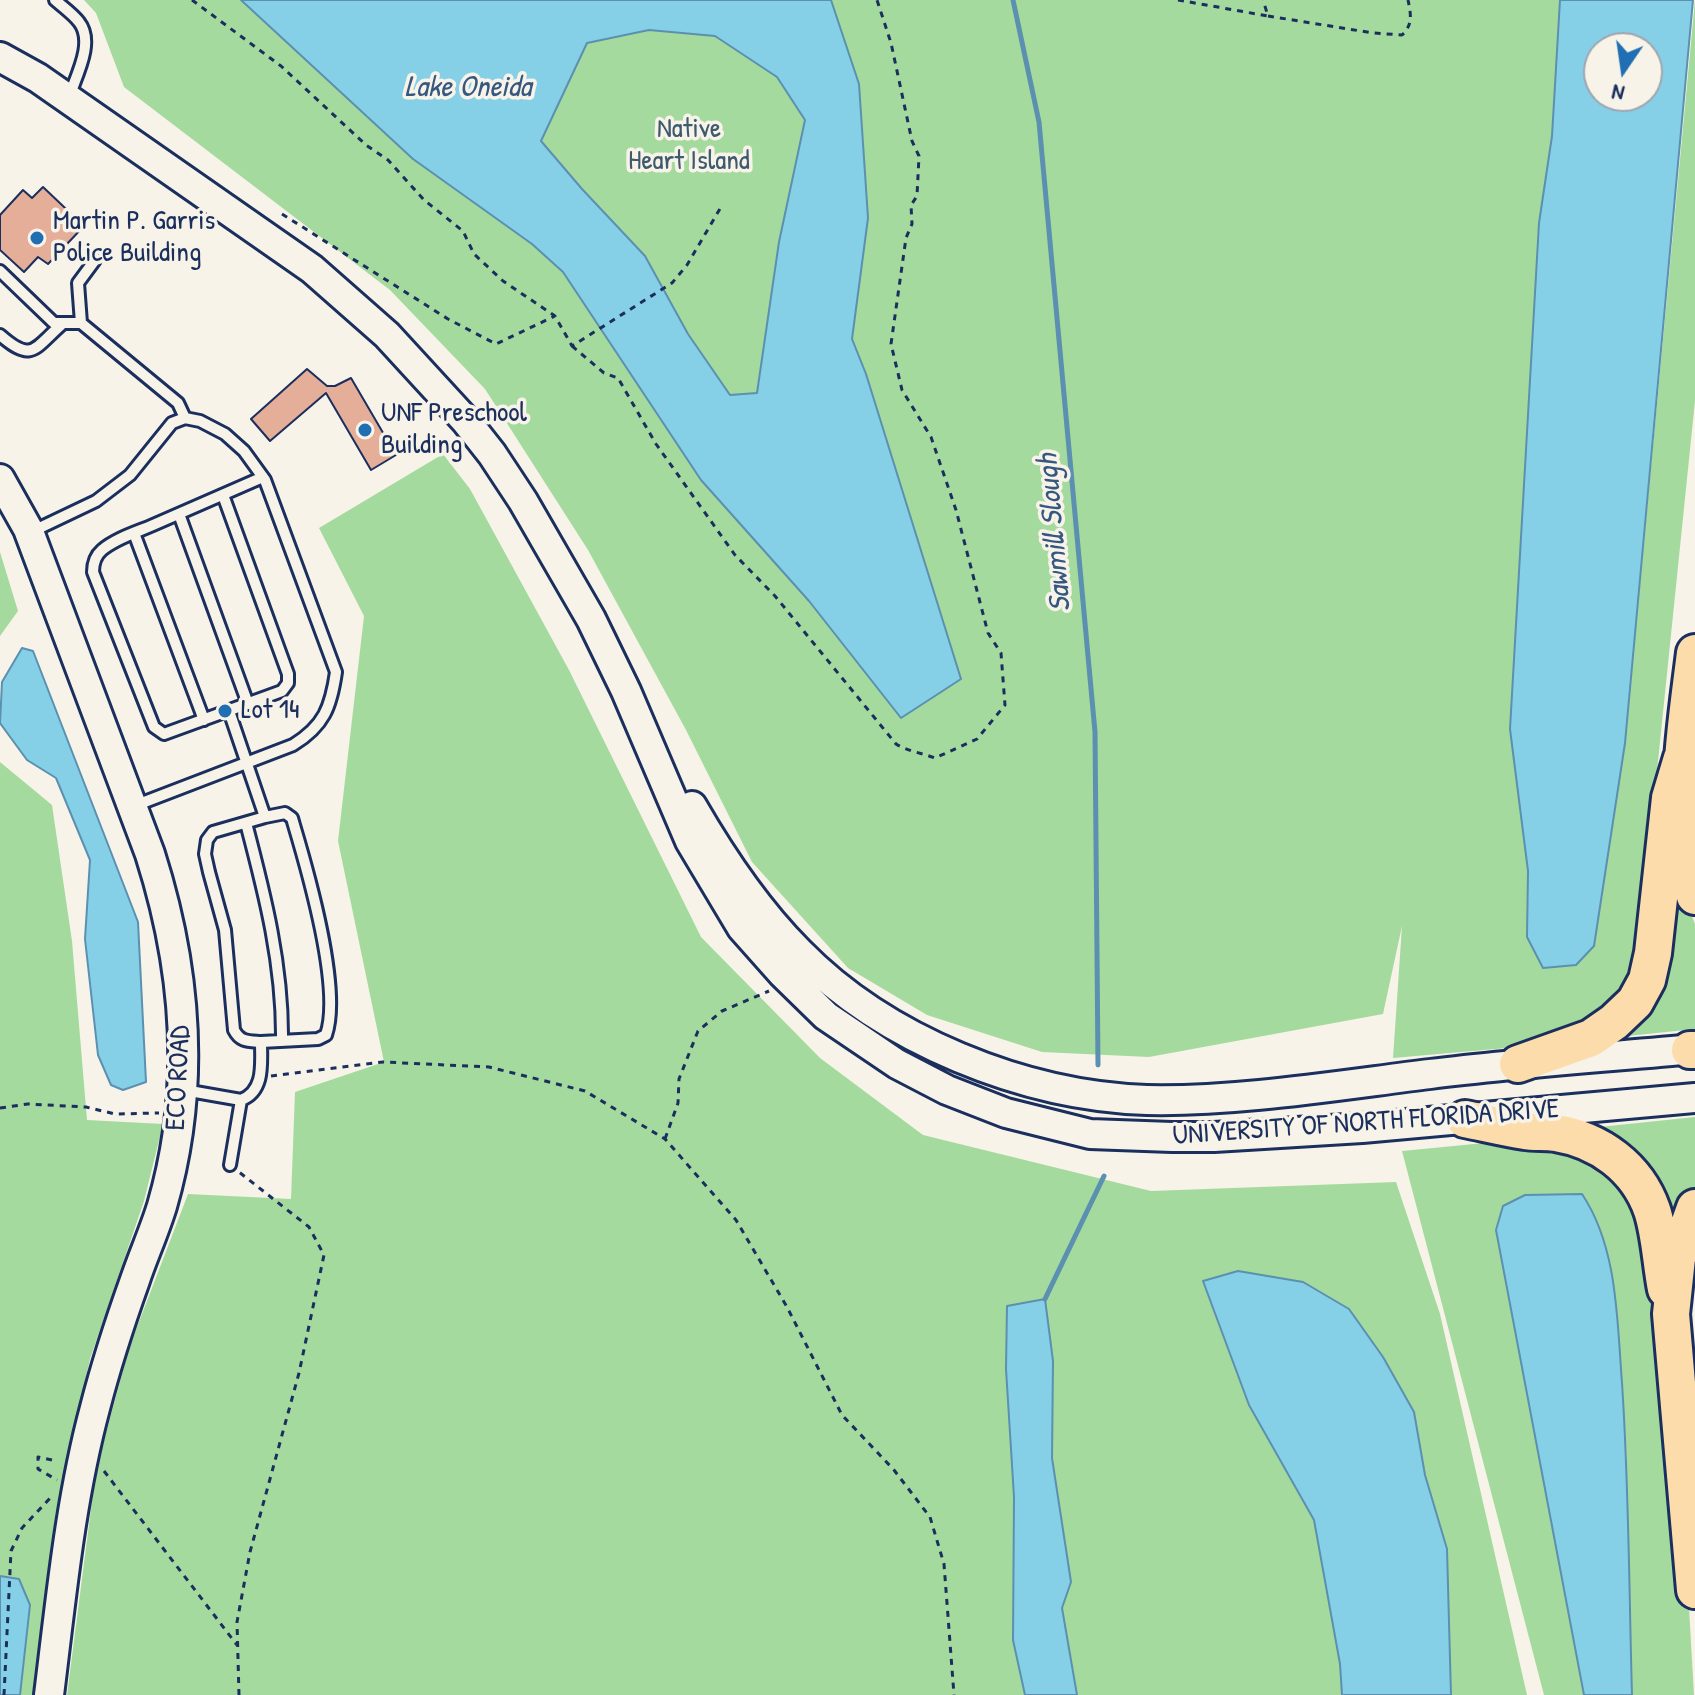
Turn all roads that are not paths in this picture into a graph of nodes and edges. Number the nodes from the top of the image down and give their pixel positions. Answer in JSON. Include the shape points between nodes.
{"nodes":[{"id":1,"x":55,"y":0,"type":"edge"},
{"id":2,"x":0,"y":57,"type":"edge"},
{"id":3,"x":69,"y":99,"type":"junction"},
{"id":4,"x":95,"y":260,"type":"dead end"},
{"id":5,"x":0,"y":271,"type":"edge"},
{"id":6,"x":81,"y":323,"type":"junction"},
{"id":7,"x":61,"y":325,"type":"junction"},
{"id":8,"x":0,"y":335,"type":"edge"},
{"id":9,"x":185,"y":418,"type":"junction"},
{"id":10,"x":263,"y":477,"type":"junction"},
{"id":11,"x":0,"y":479,"type":"edge"},
{"id":12,"x":223,"y":495,"type":"junction"},
{"id":13,"x":179,"y":514,"type":"junction"},
{"id":14,"x":29,"y":533,"type":"junction"},
{"id":15,"x":134,"y":533,"type":"junction"},
{"id":16,"x":1695,"y":653,"type":"edge"},
{"id":17,"x":626,"y":691,"type":"junction"},
{"id":18,"x":248,"y":704,"type":"junction"},
{"id":19,"x":229,"y":711,"type":"junction"},
{"id":20,"x":204,"y":720,"type":"junction"},
{"id":21,"x":1682,"y":758,"type":"junction"},
{"id":22,"x":246,"y":762,"type":"junction"},
{"id":23,"x":132,"y":807,"type":"junction"},
{"id":24,"x":265,"y":817,"type":"junction"},
{"id":25,"x":246,"y":823,"type":"junction"},
{"id":26,"x":1695,"y":896,"type":"edge"},
{"id":27,"x":282,"y":1041,"type":"junction"},
{"id":28,"x":261,"y":1042,"type":"junction"},
{"id":29,"x":1693,"y":1050,"type":"edge"},
{"id":30,"x":1518,"y":1064,"type":"junction"},
{"id":31,"x":1695,"y":1098,"type":"edge"},
{"id":32,"x":241,"y":1100,"type":"junction"},
{"id":33,"x":181,"y":1101,"type":"junction"},
{"id":34,"x":1465,"y":1119,"type":"junction"},
{"id":35,"x":230,"y":1165,"type":"road end"},
{"id":36,"x":1695,"y":1208,"type":"edge"},
{"id":37,"x":1671,"y":1314,"type":"junction"},
{"id":38,"x":1695,"y":1590,"type":"edge"},
{"id":39,"x":49,"y":1695,"type":"edge"}],
"edges":[{"from":1,"to":3,"type":"lane","via":[[86,34]]},
{"from":2,"to":3,"type":"street","name":"UNIVERSITY OF NORTH FLORIDA DRIVE"},
{"from":3,"to":17,"type":"street","name":"UNIVERSITY OF NORTH FLORIDA DRIVE","via":[[312,269],[417,366],[475,432],[515,489],[560,562]]},
{"from":4,"to":6,"type":"lane","via":[[78,283]]},
{"from":5,"to":7,"type":"lane"},
{"from":6,"to":7,"type":"lane"},
{"from":6,"to":9,"type":"lane","via":[[171,396]]},
{"from":7,"to":8,"type":"lane","via":[[27,352]]},
{"from":9,"to":10,"type":"lane","via":[[225,434]]},
{"from":9,"to":14,"type":"lane","via":[[172,423],[130,475],[96,501]]},
{"from":10,"to":12,"type":"lane"},
{"from":10,"to":22,"type":"lane","via":[[336,672],[332,699],[311,734]]},
{"from":11,"to":14,"type":"street","name":"ECO ROAD"},
{"from":12,"to":13,"type":"lane"},
{"from":12,"to":18,"type":"lane","via":[[289,679],[282,691]]},
{"from":13,"to":15,"type":"lane"},
{"from":13,"to":18,"type":"lane"},
{"from":14,"to":23,"type":"street","name":"ECO ROAD"},
{"from":15,"to":20,"type":"lane"},
{"from":15,"to":20,"type":"lane","via":[[98,553],[93,572],[154,727],[168,734]]},
{"from":16,"to":21,"type":"highway"},
{"from":17,"to":30,"type":"street","name":"UNIVERSITY OF NORTH FLORIDA DRIVE","via":[[718,852],[798,951],[873,1013],[954,1056],[1016,1078],[1145,1100],[1251,1094]]},
{"from":17,"to":34,"type":"street","name":"UNIVERSITY OF NORTH FLORIDA DRIVE","via":[[701,862],[742,928],[826,1016],[947,1090],[1006,1113],[1090,1134],[1214,1137]]},
{"from":18,"to":19,"type":"lane"},
{"from":19,"to":20,"type":"lane"},
{"from":19,"to":22,"type":"lane"},
{"from":21,"to":26,"type":"highway","via":[[1684,848]]},
{"from":21,"to":30,"type":"highway","via":[[1670,798],[1647,980],[1635,1002],[1591,1038]]},
{"from":22,"to":23,"type":"lane"},
{"from":22,"to":24,"type":"lane"},
{"from":23,"to":33,"type":"street","name":"ECO ROAD","via":[[167,907],[176,955],[184,1033]]},
{"from":24,"to":25,"type":"lane"},
{"from":24,"to":27,"type":"lane","via":[[285,813],[292,818],[320,927],[329,989],[326,1035]]},
{"from":25,"to":27,"type":"lane","via":[[279,970]]},
{"from":25,"to":28,"type":"lane","via":[[213,832],[205,854],[225,930],[234,1030],[244,1041]]},
{"from":27,"to":28,"type":"lane"},
{"from":28,"to":32,"type":"lane","via":[[257,1088]]},
{"from":29,"to":30,"type":"street","name":"UNIVERSITY OF NORTH FLORIDA DRIVE"},
{"from":31,"to":34,"type":"street","name":"UNIVERSITY OF NORTH FLORIDA DRIVE"},
{"from":32,"to":33,"type":"lane"},
{"from":32,"to":35,"type":"lane"},
{"from":33,"to":39,"type":"street","name":"ECO ROAD","via":[[162,1205],[115,1335],[85,1448]]},
{"from":34,"to":37,"type":"highway","via":[[1578,1138],[1620,1162],[1652,1211]]},
{"from":36,"to":37,"type":"highway","via":[[1677,1258]]},
{"from":37,"to":38,"type":"highway"}]}
